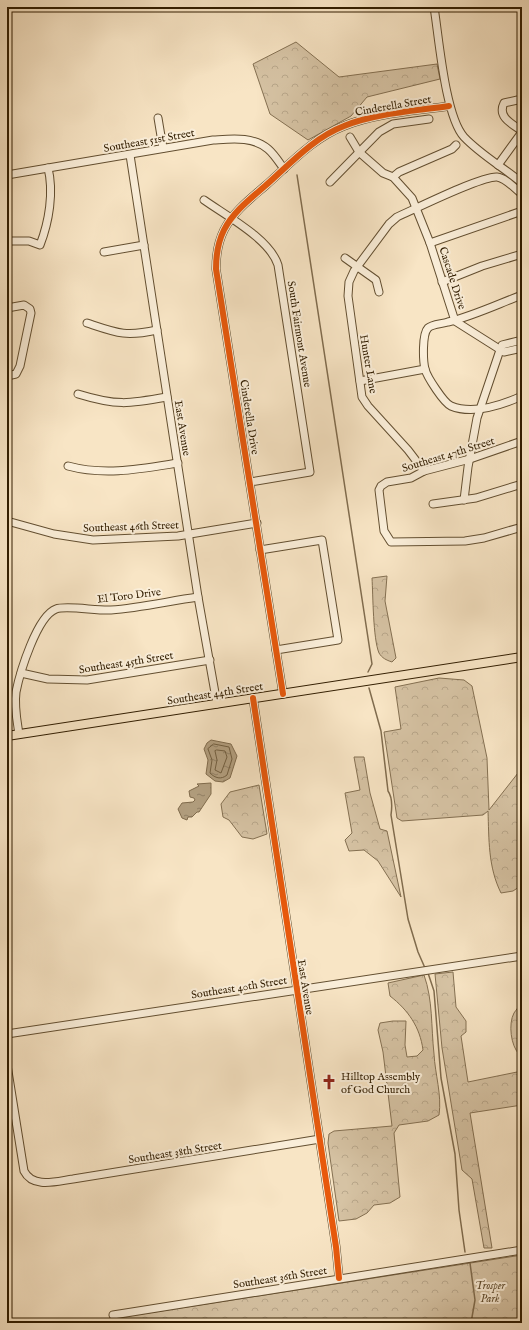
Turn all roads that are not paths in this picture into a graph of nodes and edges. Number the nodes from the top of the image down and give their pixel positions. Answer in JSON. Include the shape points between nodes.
{"nodes":[{"id":1,"x":434,"y":7,"type":"edge"},
{"id":2,"x":522,"y":98,"type":"edge"},
{"id":3,"x":449,"y":106,"type":"junction"},
{"id":4,"x":158,"y":118,"type":"dead end"},
{"id":5,"x":429,"y":119,"type":"dead end"},
{"id":6,"x":522,"y":132,"type":"edge"},
{"id":7,"x":350,"y":136,"type":"dead end"},
{"id":8,"x":456,"y":145,"type":"dead end"},
{"id":9,"x":163,"y":148,"type":"junction"},
{"id":10,"x":360,"y":152,"type":"junction"},
{"id":11,"x":130,"y":155,"type":"junction"},
{"id":12,"x":498,"y":165,"type":"junction"},
{"id":13,"x":48,"y":168,"type":"junction"},
{"id":14,"x":284,"y":169,"type":"junction"},
{"id":15,"x":7,"y":175,"type":"edge"},
{"id":16,"x":393,"y":177,"type":"junction"},
{"id":17,"x":330,"y":182,"type":"dead end"},
{"id":18,"x":522,"y":183,"type":"edge"},
{"id":19,"x":522,"y":194,"type":"edge"},
{"id":20,"x":204,"y":200,"type":"dead end"},
{"id":21,"x":417,"y":208,"type":"junction"},
{"id":22,"x":522,"y":211,"type":"edge"},
{"id":23,"x":231,"y":220,"type":"junction"},
{"id":24,"x":7,"y":241,"type":"edge"},
{"id":25,"x":430,"y":243,"type":"junction"},
{"id":26,"x":144,"y":245,"type":"junction"},
{"id":27,"x":104,"y":252,"type":"dead end"},
{"id":28,"x":522,"y":254,"type":"edge"},
{"id":29,"x":345,"y":258,"type":"dead end"},
{"id":30,"x":358,"y":266,"type":"junction"},
{"id":31,"x":442,"y":282,"type":"junction"},
{"id":32,"x":379,"y":292,"type":"dead end"},
{"id":33,"x":522,"y":295,"type":"edge"},
{"id":34,"x":7,"y":308,"type":"edge"},
{"id":35,"x":455,"y":321,"type":"junction"},
{"id":36,"x":87,"y":323,"type":"dead end"},
{"id":37,"x":157,"y":330,"type":"junction"},
{"id":38,"x":522,"y":340,"type":"edge"},
{"id":39,"x":522,"y":348,"type":"edge"},
{"id":40,"x":500,"y":350,"type":"junction"},
{"id":41,"x":425,"y":369,"type":"junction"},
{"id":42,"x":7,"y":376,"type":"edge"},
{"id":43,"x":360,"y":381,"type":"junction"},
{"id":44,"x":78,"y":394,"type":"dead end"},
{"id":45,"x":167,"y":396,"type":"junction"},
{"id":46,"x":522,"y":396,"type":"edge"},
{"id":47,"x":482,"y":408,"type":"junction"},
{"id":48,"x":522,"y":441,"type":"edge"},
{"id":49,"x":470,"y":459,"type":"junction"},
{"id":50,"x":178,"y":463,"type":"junction"},
{"id":51,"x":68,"y":466,"type":"dead end"},
{"id":52,"x":424,"y":471,"type":"junction"},
{"id":53,"x":250,"y":482,"type":"junction"},
{"id":54,"x":522,"y":484,"type":"edge"},
{"id":55,"x":464,"y":500,"type":"junction"},
{"id":56,"x":432,"y":504,"type":"dead end"},
{"id":57,"x":7,"y":521,"type":"edge"},
{"id":58,"x":257,"y":523,"type":"junction"},
{"id":59,"x":522,"y":527,"type":"edge"},
{"id":60,"x":189,"y":534,"type":"junction"},
{"id":61,"x":260,"y":550,"type":"junction"},
{"id":62,"x":198,"y":597,"type":"junction"},
{"id":63,"x":276,"y":650,"type":"junction"},
{"id":64,"x":522,"y":657,"type":"edge"},
{"id":65,"x":210,"y":660,"type":"junction"},
{"id":66,"x":21,"y":673,"type":"junction"},
{"id":67,"x":283,"y":694,"type":"junction"},
{"id":68,"x":253,"y":698,"type":"junction"},
{"id":69,"x":217,"y":704,"type":"junction"},
{"id":70,"x":19,"y":734,"type":"junction"},
{"id":71,"x":7,"y":736,"type":"edge"},
{"id":72,"x":522,"y":956,"type":"edge"},
{"id":73,"x":297,"y":989,"type":"junction"},
{"id":74,"x":7,"y":1034,"type":"edge"},
{"id":75,"x":7,"y":1064,"type":"edge"},
{"id":76,"x":320,"y":1139,"type":"junction"},
{"id":77,"x":522,"y":1250,"type":"edge"},
{"id":78,"x":339,"y":1278,"type":"junction"},
{"id":79,"x":113,"y":1315,"type":"dead end"}],
"edges":[{"from":1,"to":3,"type":"street"},
{"from":2,"to":6,"type":"street","via":[[504,103],[502,108],[504,117]]},
{"from":3,"to":12,"type":"street","via":[[463,136]]},
{"from":3,"to":14,"type":"street","name":"Cinderella Street","via":[[367,119],[345,126],[324,136]]},
{"from":4,"to":9,"type":"street"},
{"from":5,"to":10,"type":"street","via":[[393,124],[378,132]]},
{"from":6,"to":12,"type":"street"},
{"from":7,"to":10,"type":"street","name":"Cascade Drive"},
{"from":8,"to":16,"type":"street"},
{"from":9,"to":11,"type":"street","name":"Southeast 51st Street"},
{"from":9,"to":14,"type":"street","name":"Southeast 51st Street","via":[[213,140],[248,139],[268,149]]},
{"from":10,"to":16,"type":"street","name":"Cascade Drive","via":[[383,173]]},
{"from":10,"to":17,"type":"street"},
{"from":11,"to":13,"type":"street","name":"Southeast 51st Street"},
{"from":11,"to":26,"type":"street","name":"East Avenue"},
{"from":12,"to":18,"type":"street"},
{"from":13,"to":15,"type":"street","name":"Southeast 51st Street"},
{"from":13,"to":24,"type":"street","via":[[51,193],[40,245],[28,241]]},
{"from":14,"to":23,"type":"street","name":"Cinderella Drive","via":[[236,212]]},
{"from":16,"to":21,"type":"street","name":"Cascade Drive","via":[[412,198]]},
{"from":19,"to":21,"type":"street","name":"Hunter Lane","via":[[503,179],[491,178]]},
{"from":20,"to":23,"type":"street","name":"South Fairmont Avenue"},
{"from":21,"to":25,"type":"street","name":"Cascade Drive"},
{"from":21,"to":30,"type":"street","name":"Hunter Lane","via":[[393,220]]},
{"from":22,"to":25,"type":"street"},
{"from":23,"to":53,"type":"street","name":"Cinderella Drive","via":[[220,240],[216,269]]},
{"from":23,"to":53,"type":"street","name":"South Fairmont Avenue","via":[[240,224],[264,244],[275,257],[310,472]]},
{"from":25,"to":31,"type":"street","name":"Cascade Drive"},
{"from":26,"to":27,"type":"street"},
{"from":26,"to":37,"type":"street","name":"East Avenue"},
{"from":28,"to":31,"type":"street"},
{"from":29,"to":30,"type":"street"},
{"from":30,"to":32,"type":"street","via":[[376,280]]},
{"from":30,"to":43,"type":"street","name":"Hunter Lane","via":[[350,276],[348,296]]},
{"from":31,"to":35,"type":"street","name":"Cascade Drive"},
{"from":33,"to":35,"type":"street"},
{"from":34,"to":42,"type":"street","via":[[24,305],[31,313],[20,366],[16,374]]},
{"from":35,"to":40,"type":"street","name":"Cascade Drive"},
{"from":35,"to":41,"type":"street","via":[[429,326],[424,332]]},
{"from":36,"to":37,"type":"street","via":[[123,334],[134,335]]},
{"from":37,"to":45,"type":"street","name":"East Avenue"},
{"from":38,"to":40,"type":"street","via":[[502,345]]},
{"from":39,"to":40,"type":"street","via":[[504,352]]},
{"from":40,"to":47,"type":"street"},
{"from":41,"to":43,"type":"street"},
{"from":41,"to":47,"type":"street","via":[[450,406]]},
{"from":43,"to":52,"type":"street","name":"Hunter Lane","via":[[365,402]]},
{"from":44,"to":45,"type":"street","via":[[123,404]]},
{"from":45,"to":50,"type":"street","name":"East Avenue"},
{"from":46,"to":47,"type":"street"},
{"from":47,"to":49,"type":"street","via":[[477,418]]},
{"from":48,"to":49,"type":"street","name":"Southeast 47th Street"},
{"from":49,"to":52,"type":"street","name":"Southeast 47th Street"},
{"from":49,"to":55,"type":"street"},
{"from":50,"to":51,"type":"street","via":[[106,472],[85,471]]},
{"from":50,"to":60,"type":"street","name":"East Avenue"},
{"from":52,"to":59,"type":"street","name":"Southeast 47th Street","via":[[411,478],[387,482],[381,486],[379,490],[384,531],[388,540],[465,542]]},
{"from":53,"to":58,"type":"street","name":"Cinderella Drive"},
{"from":54,"to":55,"type":"street"},
{"from":55,"to":56,"type":"street"},
{"from":57,"to":60,"type":"street","name":"Southeast 46th Street","via":[[54,534],[93,540]]},
{"from":58,"to":60,"type":"street","name":"Southeast 46th Street"},
{"from":58,"to":61,"type":"street","name":"Cinderella Drive"},
{"from":60,"to":62,"type":"street","name":"East Avenue"},
{"from":61,"to":63,"type":"street","name":"Cinderella Drive"},
{"from":61,"to":63,"type":"street","via":[[322,540],[338,640]]},
{"from":62,"to":65,"type":"street","name":"East Avenue"},
{"from":62,"to":66,"type":"street","name":"El Toro Drive","via":[[112,610],[65,607],[56,609],[39,626]]},
{"from":63,"to":67,"type":"street","name":"Cinderella Drive"},
{"from":64,"to":67,"type":"main road","name":"Southeast 44th Street"},
{"from":65,"to":66,"type":"street","name":"Southeast 45th Street","via":[[87,680],[48,679]]},
{"from":65,"to":69,"type":"street","name":"East Avenue"},
{"from":66,"to":70,"type":"street","name":"El Toro Drive","via":[[16,692]]},
{"from":67,"to":68,"type":"main road","name":"Southeast 44th Street"},
{"from":68,"to":69,"type":"main road","name":"Southeast 44th Street"},
{"from":68,"to":73,"type":"street","name":"East Avenue"},
{"from":69,"to":70,"type":"main road","name":"Southeast 44th Street"},
{"from":70,"to":71,"type":"main road","name":"Southeast 44th Street"},
{"from":72,"to":73,"type":"street","name":"Southeast 40th Street"},
{"from":73,"to":74,"type":"street","name":"Southeast 40th Street"},
{"from":73,"to":76,"type":"street","name":"East Avenue"},
{"from":75,"to":76,"type":"street","name":"Southeast 38th Street","via":[[24,1172],[27,1177],[43,1183]]},
{"from":76,"to":78,"type":"street","name":"East Avenue"},
{"from":77,"to":78,"type":"street","name":"Southeast 36th Street"},
{"from":78,"to":79,"type":"street","name":"Southeast 36th Street"}]}
